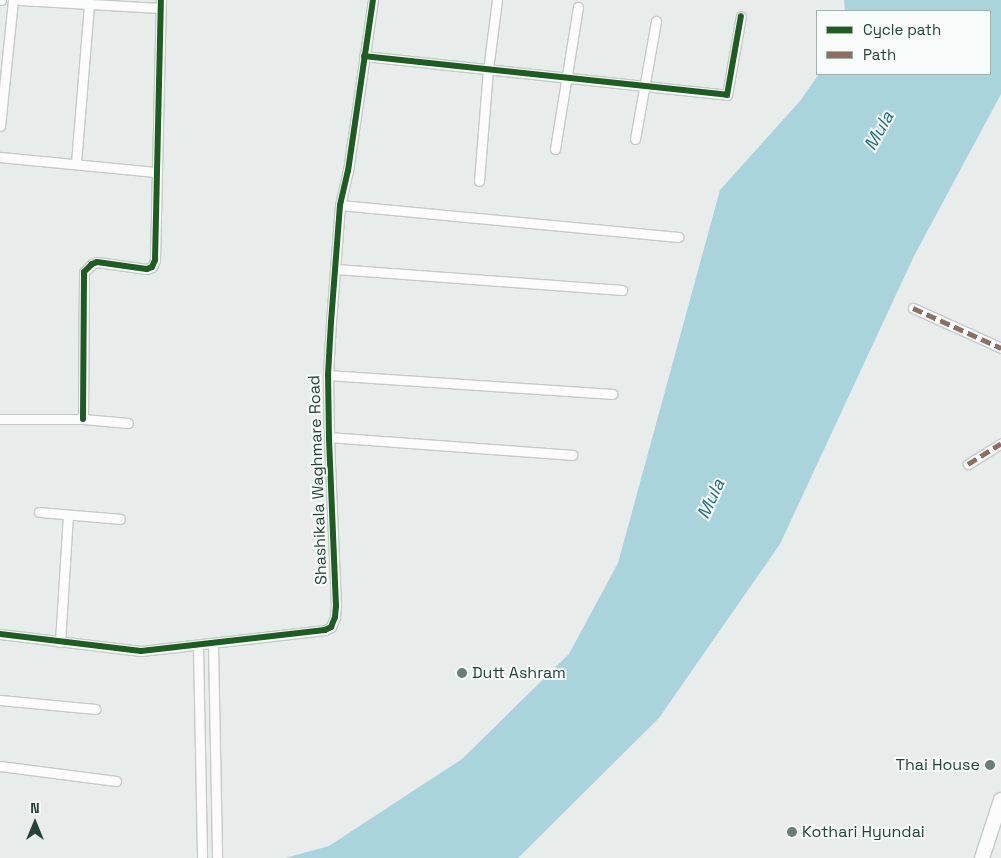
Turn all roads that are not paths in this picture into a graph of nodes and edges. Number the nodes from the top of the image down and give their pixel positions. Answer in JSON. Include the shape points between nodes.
{"nodes":[{"id":1,"x":13,"y":0,"type":"edge"},
{"id":2,"x":20,"y":0,"type":"edge"},
{"id":3,"x":373,"y":0,"type":"edge"},
{"id":4,"x":497,"y":0,"type":"edge"},
{"id":5,"x":89,"y":4,"type":"junction"},
{"id":6,"x":160,"y":4,"type":"edge"},
{"id":7,"x":578,"y":7,"type":"dead end"},
{"id":8,"x":741,"y":16,"type":"dead end"},
{"id":9,"x":656,"y":21,"type":"dead end"},
{"id":10,"x":364,"y":56,"type":"junction"},
{"id":11,"x":488,"y":70,"type":"junction"},
{"id":12,"x":568,"y":78,"type":"junction"},
{"id":13,"x":644,"y":86,"type":"junction"},
{"id":14,"x":0,"y":126,"type":"edge"},
{"id":15,"x":635,"y":139,"type":"dead end"},
{"id":16,"x":555,"y":149,"type":"dead end"},
{"id":17,"x":0,"y":157,"type":"edge"},
{"id":18,"x":76,"y":164,"type":"junction"},
{"id":19,"x":156,"y":172,"type":"junction"},
{"id":20,"x":479,"y":181,"type":"dead end"},
{"id":21,"x":340,"y":205,"type":"junction"},
{"id":22,"x":678,"y":237,"type":"dead end"},
{"id":23,"x":336,"y":269,"type":"junction"},
{"id":24,"x":622,"y":290,"type":"dead end"},
{"id":25,"x":913,"y":308,"type":"dead end"},
{"id":26,"x":1001,"y":348,"type":"edge"},
{"id":27,"x":328,"y":375,"type":"junction"},
{"id":28,"x":612,"y":394,"type":"dead end"},
{"id":29,"x":0,"y":419,"type":"edge"},
{"id":30,"x":83,"y":419,"type":"junction"},
{"id":31,"x":128,"y":423,"type":"dead end"},
{"id":32,"x":329,"y":437,"type":"junction"},
{"id":33,"x":1001,"y":443,"type":"edge"},
{"id":34,"x":572,"y":455,"type":"dead end"},
{"id":35,"x":968,"y":464,"type":"dead end"},
{"id":36,"x":39,"y":512,"type":"dead end"},
{"id":37,"x":68,"y":515,"type":"junction"},
{"id":38,"x":120,"y":519,"type":"dead end"},
{"id":39,"x":0,"y":634,"type":"edge"},
{"id":40,"x":60,"y":642,"type":"junction"},
{"id":41,"x":213,"y":644,"type":"junction"},
{"id":42,"x":198,"y":646,"type":"junction"},
{"id":43,"x":0,"y":700,"type":"edge"},
{"id":44,"x":96,"y":709,"type":"dead end"},
{"id":45,"x":0,"y":766,"type":"edge"},
{"id":46,"x":116,"y":781,"type":"dead end"},
{"id":47,"x":1001,"y":800,"type":"edge"},
{"id":48,"x":202,"y":858,"type":"edge"},
{"id":49,"x":217,"y":858,"type":"edge"},
{"id":50,"x":982,"y":858,"type":"edge"}],
"edges":[{"from":1,"to":14,"type":"street"},
{"from":2,"to":5,"type":"street"},
{"from":3,"to":10,"type":"street","name":"Shashikala Waghmare Road"},
{"from":4,"to":11,"type":"street"},
{"from":5,"to":6,"type":"street"},
{"from":5,"to":18,"type":"street"},
{"from":6,"to":19,"type":"street"},
{"from":7,"to":12,"type":"street"},
{"from":8,"to":13,"type":"street","via":[[727,95]]},
{"from":9,"to":13,"type":"street"},
{"from":10,"to":11,"type":"street"},
{"from":10,"to":21,"type":"street","name":"Shashikala Waghmare Road"},
{"from":11,"to":12,"type":"street"},
{"from":11,"to":20,"type":"street"},
{"from":12,"to":13,"type":"street"},
{"from":12,"to":16,"type":"street"},
{"from":13,"to":15,"type":"street"},
{"from":17,"to":18,"type":"street"},
{"from":18,"to":19,"type":"street"},
{"from":19,"to":30,"type":"street","via":[[154,264],[147,269],[97,262],[84,272]]},
{"from":21,"to":22,"type":"street"},
{"from":21,"to":23,"type":"street","name":"Shashikala Waghmare Road"},
{"from":23,"to":24,"type":"street"},
{"from":23,"to":27,"type":"street","name":"Shashikala Waghmare Road"},
{"from":25,"to":26,"type":"street"},
{"from":27,"to":28,"type":"street"},
{"from":27,"to":32,"type":"street","name":"Shashikala Waghmare Road"},
{"from":29,"to":30,"type":"street"},
{"from":30,"to":31,"type":"street"},
{"from":32,"to":34,"type":"street"},
{"from":32,"to":41,"type":"street","name":"Shashikala Waghmare Road","via":[[336,606],[331,627]]},
{"from":33,"to":35,"type":"street"},
{"from":36,"to":37,"type":"street"},
{"from":37,"to":38,"type":"street"},
{"from":37,"to":40,"type":"street"},
{"from":39,"to":40,"type":"street","name":"Shashikala Waghmare Road"},
{"from":40,"to":42,"type":"street","name":"Shashikala Waghmare Road","via":[[141,651]]},
{"from":41,"to":42,"type":"street","name":"Shashikala Waghmare Road"},
{"from":41,"to":49,"type":"street"},
{"from":42,"to":48,"type":"street"},
{"from":43,"to":44,"type":"street"},
{"from":45,"to":46,"type":"street"},
{"from":47,"to":50,"type":"main road"}]}
